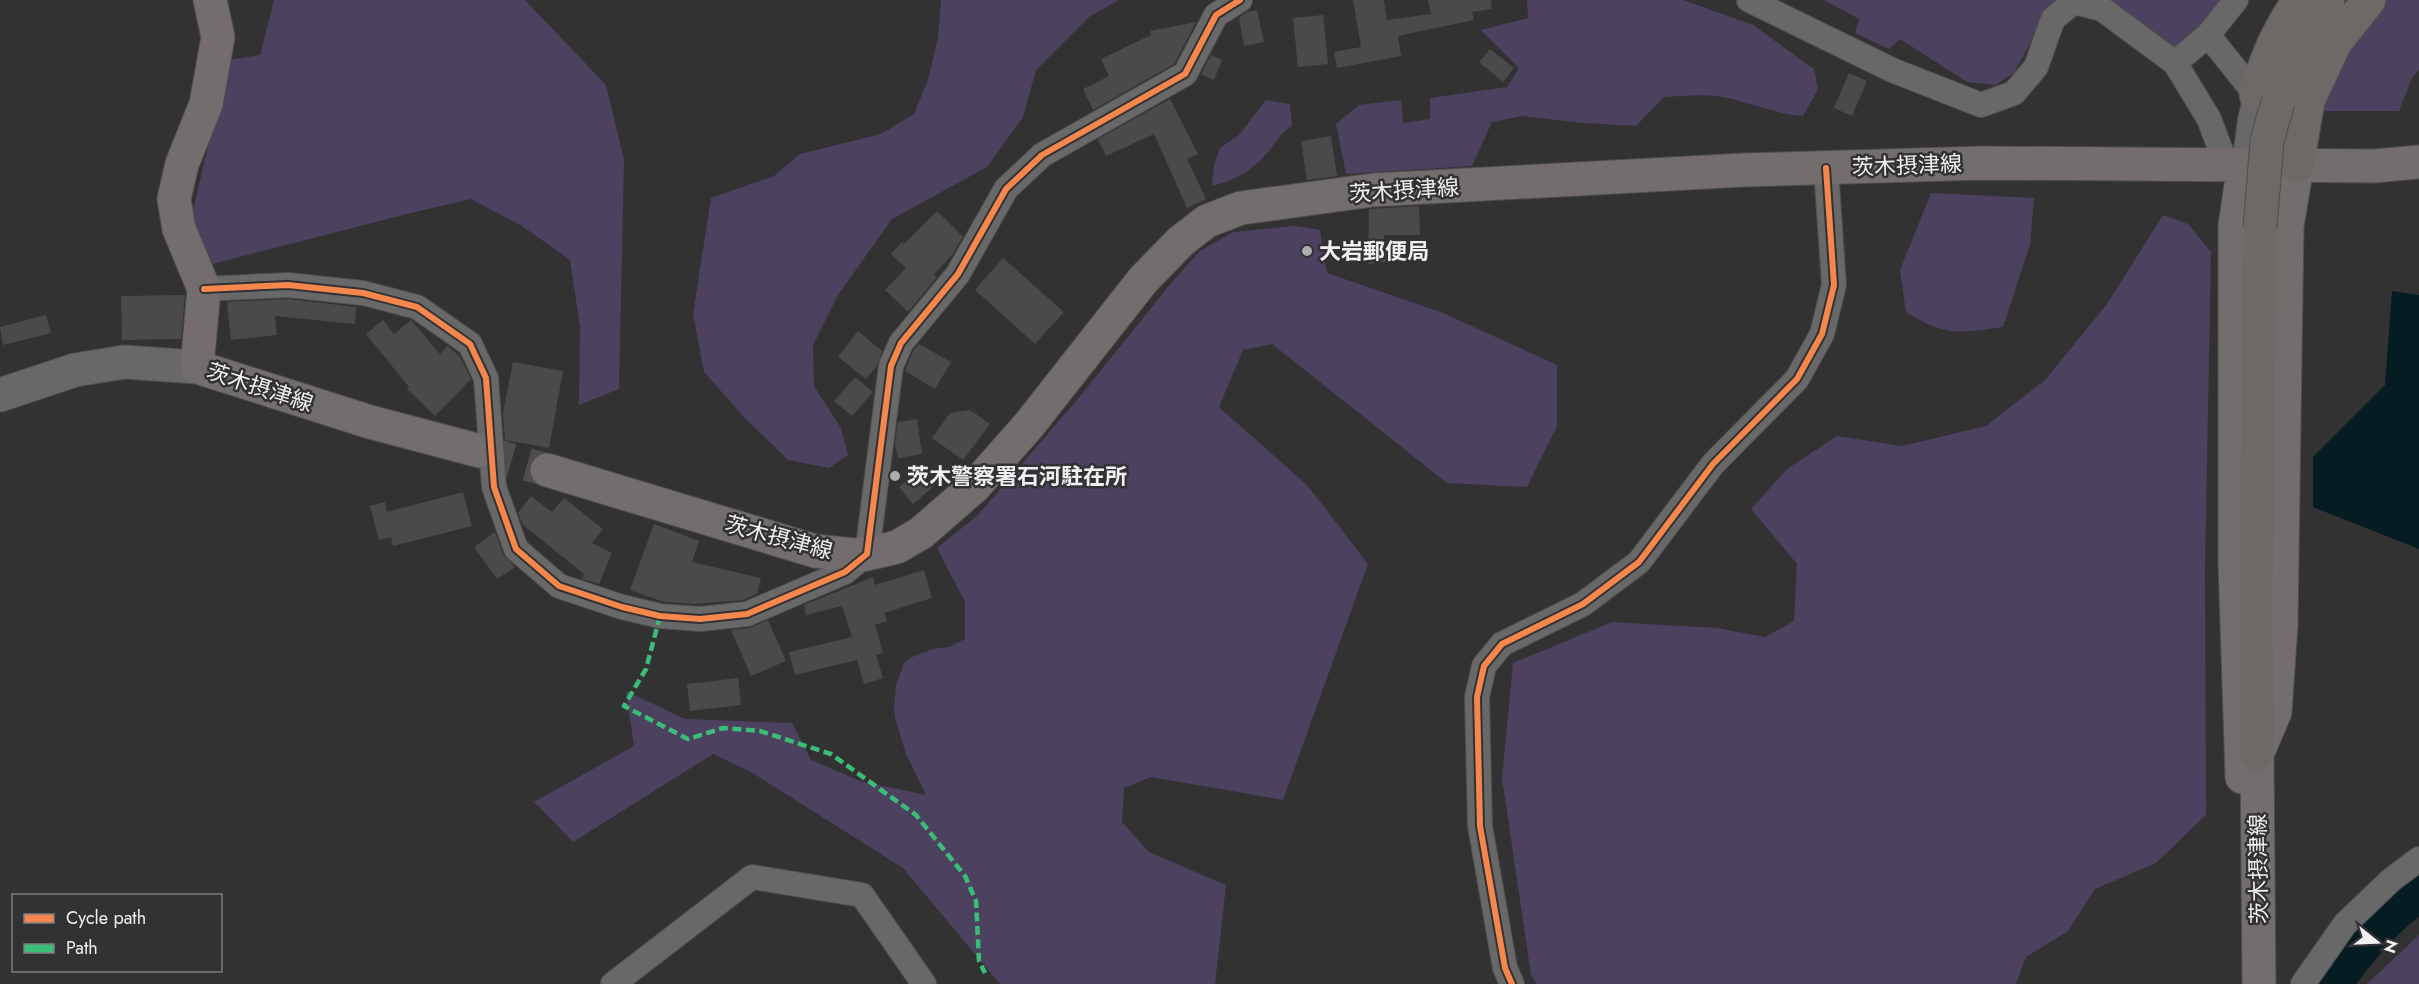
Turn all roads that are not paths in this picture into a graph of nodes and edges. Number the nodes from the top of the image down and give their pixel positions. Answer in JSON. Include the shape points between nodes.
{"nodes":[{"id":1,"x":210,"y":0,"type":"edge"},
{"id":2,"x":1240,"y":0,"type":"edge"},
{"id":3,"x":1749,"y":0,"type":"edge"},
{"id":4,"x":2236,"y":0,"type":"edge"},
{"id":5,"x":2299,"y":0,"type":"edge"},
{"id":6,"x":2328,"y":0,"type":"edge"},
{"id":7,"x":2369,"y":0,"type":"edge"},
{"id":8,"x":2208,"y":35,"type":"junction"},
{"id":9,"x":2175,"y":63,"type":"junction"},
{"id":10,"x":2267,"y":98,"type":"junction"},
{"id":11,"x":2419,"y":162,"type":"edge"},
{"id":12,"x":2235,"y":165,"type":"junction"},
{"id":13,"x":2298,"y":166,"type":"junction"},
{"id":14,"x":1826,"y":168,"type":"junction"},
{"id":15,"x":204,"y":289,"type":"junction"},
{"id":16,"x":197,"y":367,"type":"junction"},
{"id":17,"x":0,"y":395,"type":"edge"},
{"id":18,"x":480,"y":451,"type":"tunnel mouth"},
{"id":19,"x":547,"y":470,"type":"tunnel mouth"},
{"id":20,"x":867,"y":554,"type":"junction"},
{"id":21,"x":2258,"y":563,"type":"junction"},
{"id":22,"x":2257,"y":754,"type":"joint"},
{"id":23,"x":2419,"y":859,"type":"edge"},
{"id":24,"x":2259,"y":971,"type":"edge"},
{"id":25,"x":613,"y":984,"type":"edge"},
{"id":26,"x":924,"y":984,"type":"edge"},
{"id":27,"x":1512,"y":984,"type":"edge"},
{"id":28,"x":2303,"y":984,"type":"edge"}],
"edges":[{"from":1,"to":15,"type":"main road","name":"茨木摂津線","via":[[218,37],[216,49],[206,104],[182,164],[174,199],[179,229]]},
{"from":2,"to":20,"type":"street","via":[[1216,15],[1185,74],[1042,155],[1006,189],[958,274],[901,342],[891,366]]},
{"from":3,"to":9,"type":"street","via":[[1892,70],[1981,105],[2014,93],[2036,67],[2053,19],[2074,2],[2102,9]]},
{"from":4,"to":8,"type":"street"},
{"from":5,"to":10,"type":"highway","via":[[2277,34]]},
{"from":6,"to":10,"type":"highway"},
{"from":7,"to":13,"type":"highway","via":[[2335,43],[2308,101]]},
{"from":8,"to":9,"type":"street"},
{"from":8,"to":10,"type":"street"},
{"from":9,"to":12,"type":"street"},
{"from":10,"to":12,"type":"street","via":[[2250,120]]},
{"from":10,"to":21,"type":"highway","bridge":true,"via":[[2260,228]]},
{"from":11,"to":13,"type":"main road","name":"茨木摂津線"},
{"from":12,"to":13,"type":"main road","name":"茨木摂津線"},
{"from":12,"to":14,"type":"main road","name":"茨木摂津線","via":[[1984,163]]},
{"from":12,"to":21,"type":"main road","via":[[2235,226]]},
{"from":13,"to":21,"type":"main road","via":[[2287,226]]},
{"from":14,"to":20,"type":"main road","name":"茨木摂津線","via":[[1373,190],[1241,208],[1207,221],[1143,280],[1029,425],[975,486],[921,533],[897,547]]},
{"from":14,"to":27,"type":"street","via":[[1834,285],[1822,334],[1797,379],[1713,464],[1639,562],[1582,604],[1502,644],[1484,666],[1477,697],[1480,826],[1505,968]]},
{"from":15,"to":16,"type":"main road","name":"茨木摂津線"},
{"from":15,"to":20,"type":"street","via":[[288,285],[363,293],[417,307],[470,344],[486,378],[494,487],[516,549],[558,586],[660,616],[700,619],[747,614],[845,572]]},
{"from":16,"to":17,"type":"main road","via":[[124,362],[75,370]]},
{"from":16,"to":18,"type":"main road","name":"茨木摂津線","via":[[370,422]]},
{"from":19,"to":20,"type":"main road","name":"茨木摂津線","via":[[815,551]]},
{"from":21,"to":22,"type":"highway"},
{"from":21,"to":24,"type":"main road","via":[[2247,885]]},
{"from":22,"to":24,"type":"main road","name":"茨木摂津線"},
{"from":23,"to":28,"type":"street","via":[[2345,924]]},
{"from":25,"to":26,"type":"street","via":[[752,877],[862,895]]}]}
